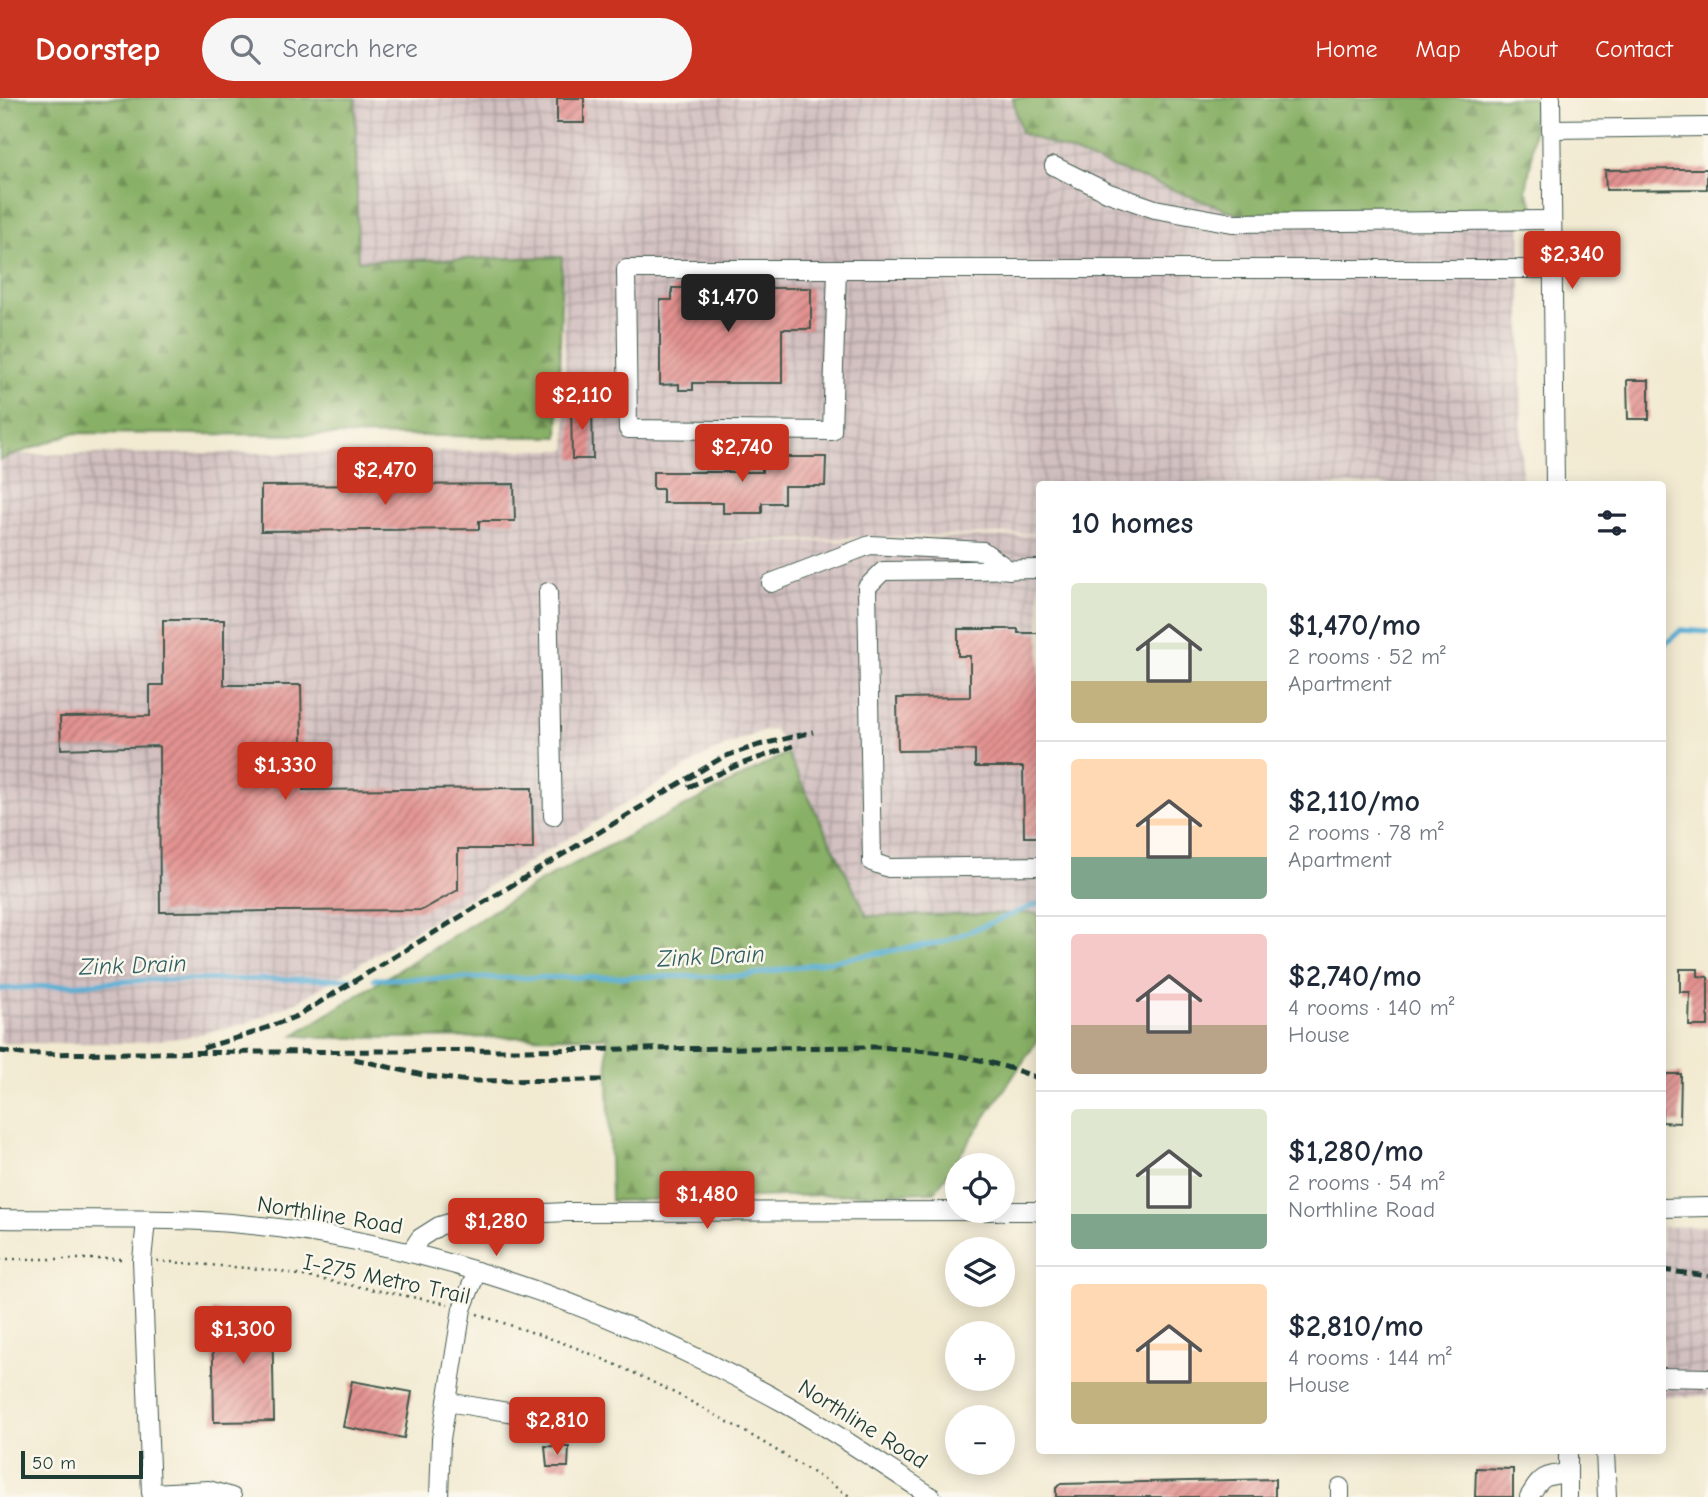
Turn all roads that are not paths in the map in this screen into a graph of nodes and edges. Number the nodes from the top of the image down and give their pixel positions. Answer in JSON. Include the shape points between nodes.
{"nodes":[{"id":1,"x":1551,"y":98,"type":"edge"},
{"id":2,"x":1708,"y":127,"type":"edge"},
{"id":3,"x":1551,"y":129,"type":"junction"},
{"id":4,"x":1054,"y":166,"type":"dead end"},
{"id":5,"x":1552,"y":220,"type":"junction"},
{"id":6,"x":837,"y":269,"type":"junction"},
{"id":7,"x":1553,"y":269,"type":"junction"},
{"id":8,"x":1555,"y":481,"type":"edge"},
{"id":9,"x":1009,"y":569,"type":"junction"},
{"id":10,"x":1036,"y":569,"type":"edge"},
{"id":11,"x":771,"y":583,"type":"dead end"},
{"id":12,"x":548,"y":592,"type":"dead end"},
{"id":13,"x":553,"y":816,"type":"dead end"},
{"id":14,"x":1036,"y":866,"type":"edge"},
{"id":15,"x":1708,"y":1207,"type":"edge"},
{"id":16,"x":1666,"y":1208,"type":"edge"},
{"id":17,"x":945,"y":1211,"type":"edge"},
{"id":18,"x":1015,"y":1211,"type":"edge"},
{"id":19,"x":1036,"y":1211,"type":"edge"},
{"id":20,"x":0,"y":1219,"type":"edge"},
{"id":21,"x":146,"y":1221,"type":"junction"},
{"id":22,"x":410,"y":1253,"type":"junction"},
{"id":23,"x":477,"y":1271,"type":"junction"},
{"id":24,"x":1666,"y":1377,"type":"edge"},
{"id":25,"x":1708,"y":1378,"type":"edge"},
{"id":26,"x":447,"y":1402,"type":"junction"},
{"id":27,"x":556,"y":1420,"type":"dead end"},
{"id":28,"x":1568,"y":1454,"type":"edge"},
{"id":29,"x":1605,"y":1454,"type":"edge"},
{"id":30,"x":1568,"y":1473,"type":"junction"},
{"id":31,"x":232,"y":1497,"type":"edge"},
{"id":32,"x":439,"y":1497,"type":"edge"},
{"id":33,"x":932,"y":1497,"type":"edge"},
{"id":34,"x":1529,"y":1497,"type":"edge"},
{"id":35,"x":1568,"y":1497,"type":"edge"},
{"id":36,"x":1607,"y":1497,"type":"edge"}],
"edges":[{"from":1,"to":3,"type":"street"},
{"from":2,"to":3,"type":"street"},
{"from":3,"to":5,"type":"street"},
{"from":4,"to":5,"type":"street","via":[[1155,209],[1232,223]]},
{"from":5,"to":7,"type":"street"},
{"from":6,"to":6,"type":"street","via":[[832,431],[628,429],[626,269]]},
{"from":6,"to":7,"type":"street"},
{"from":7,"to":8,"type":"street"},
{"from":9,"to":10,"type":"street"},
{"from":9,"to":11,"type":"street","via":[[983,551],[870,545]]},
{"from":9,"to":14,"type":"street","via":[[883,571],[867,587],[872,862],[889,868]]},
{"from":12,"to":13,"type":"street"},
{"from":15,"to":16,"type":"street"},
{"from":17,"to":22,"type":"street","via":[[566,1212],[468,1217],[439,1226],[420,1238]]},
{"from":18,"to":19,"type":"street"},
{"from":20,"to":21,"type":"street","name":"Northline Road"},
{"from":21,"to":22,"type":"street","name":"Northline Road","via":[[203,1221],[289,1231]]},
{"from":21,"to":31,"type":"street","via":[[142,1260],[151,1493],[209,1490]]},
{"from":22,"to":23,"type":"street","name":"Northline Road"},
{"from":23,"to":26,"type":"street","via":[[462,1309]]},
{"from":23,"to":33,"type":"street","name":"Northline Road","via":[[615,1322],[741,1380]]},
{"from":24,"to":25,"type":"street"},
{"from":26,"to":27,"type":"street"},
{"from":26,"to":32,"type":"street"},
{"from":28,"to":30,"type":"street"},
{"from":29,"to":36,"type":"street"},
{"from":30,"to":34,"type":"street","via":[[1545,1475]]},
{"from":30,"to":35,"type":"street"}]}
